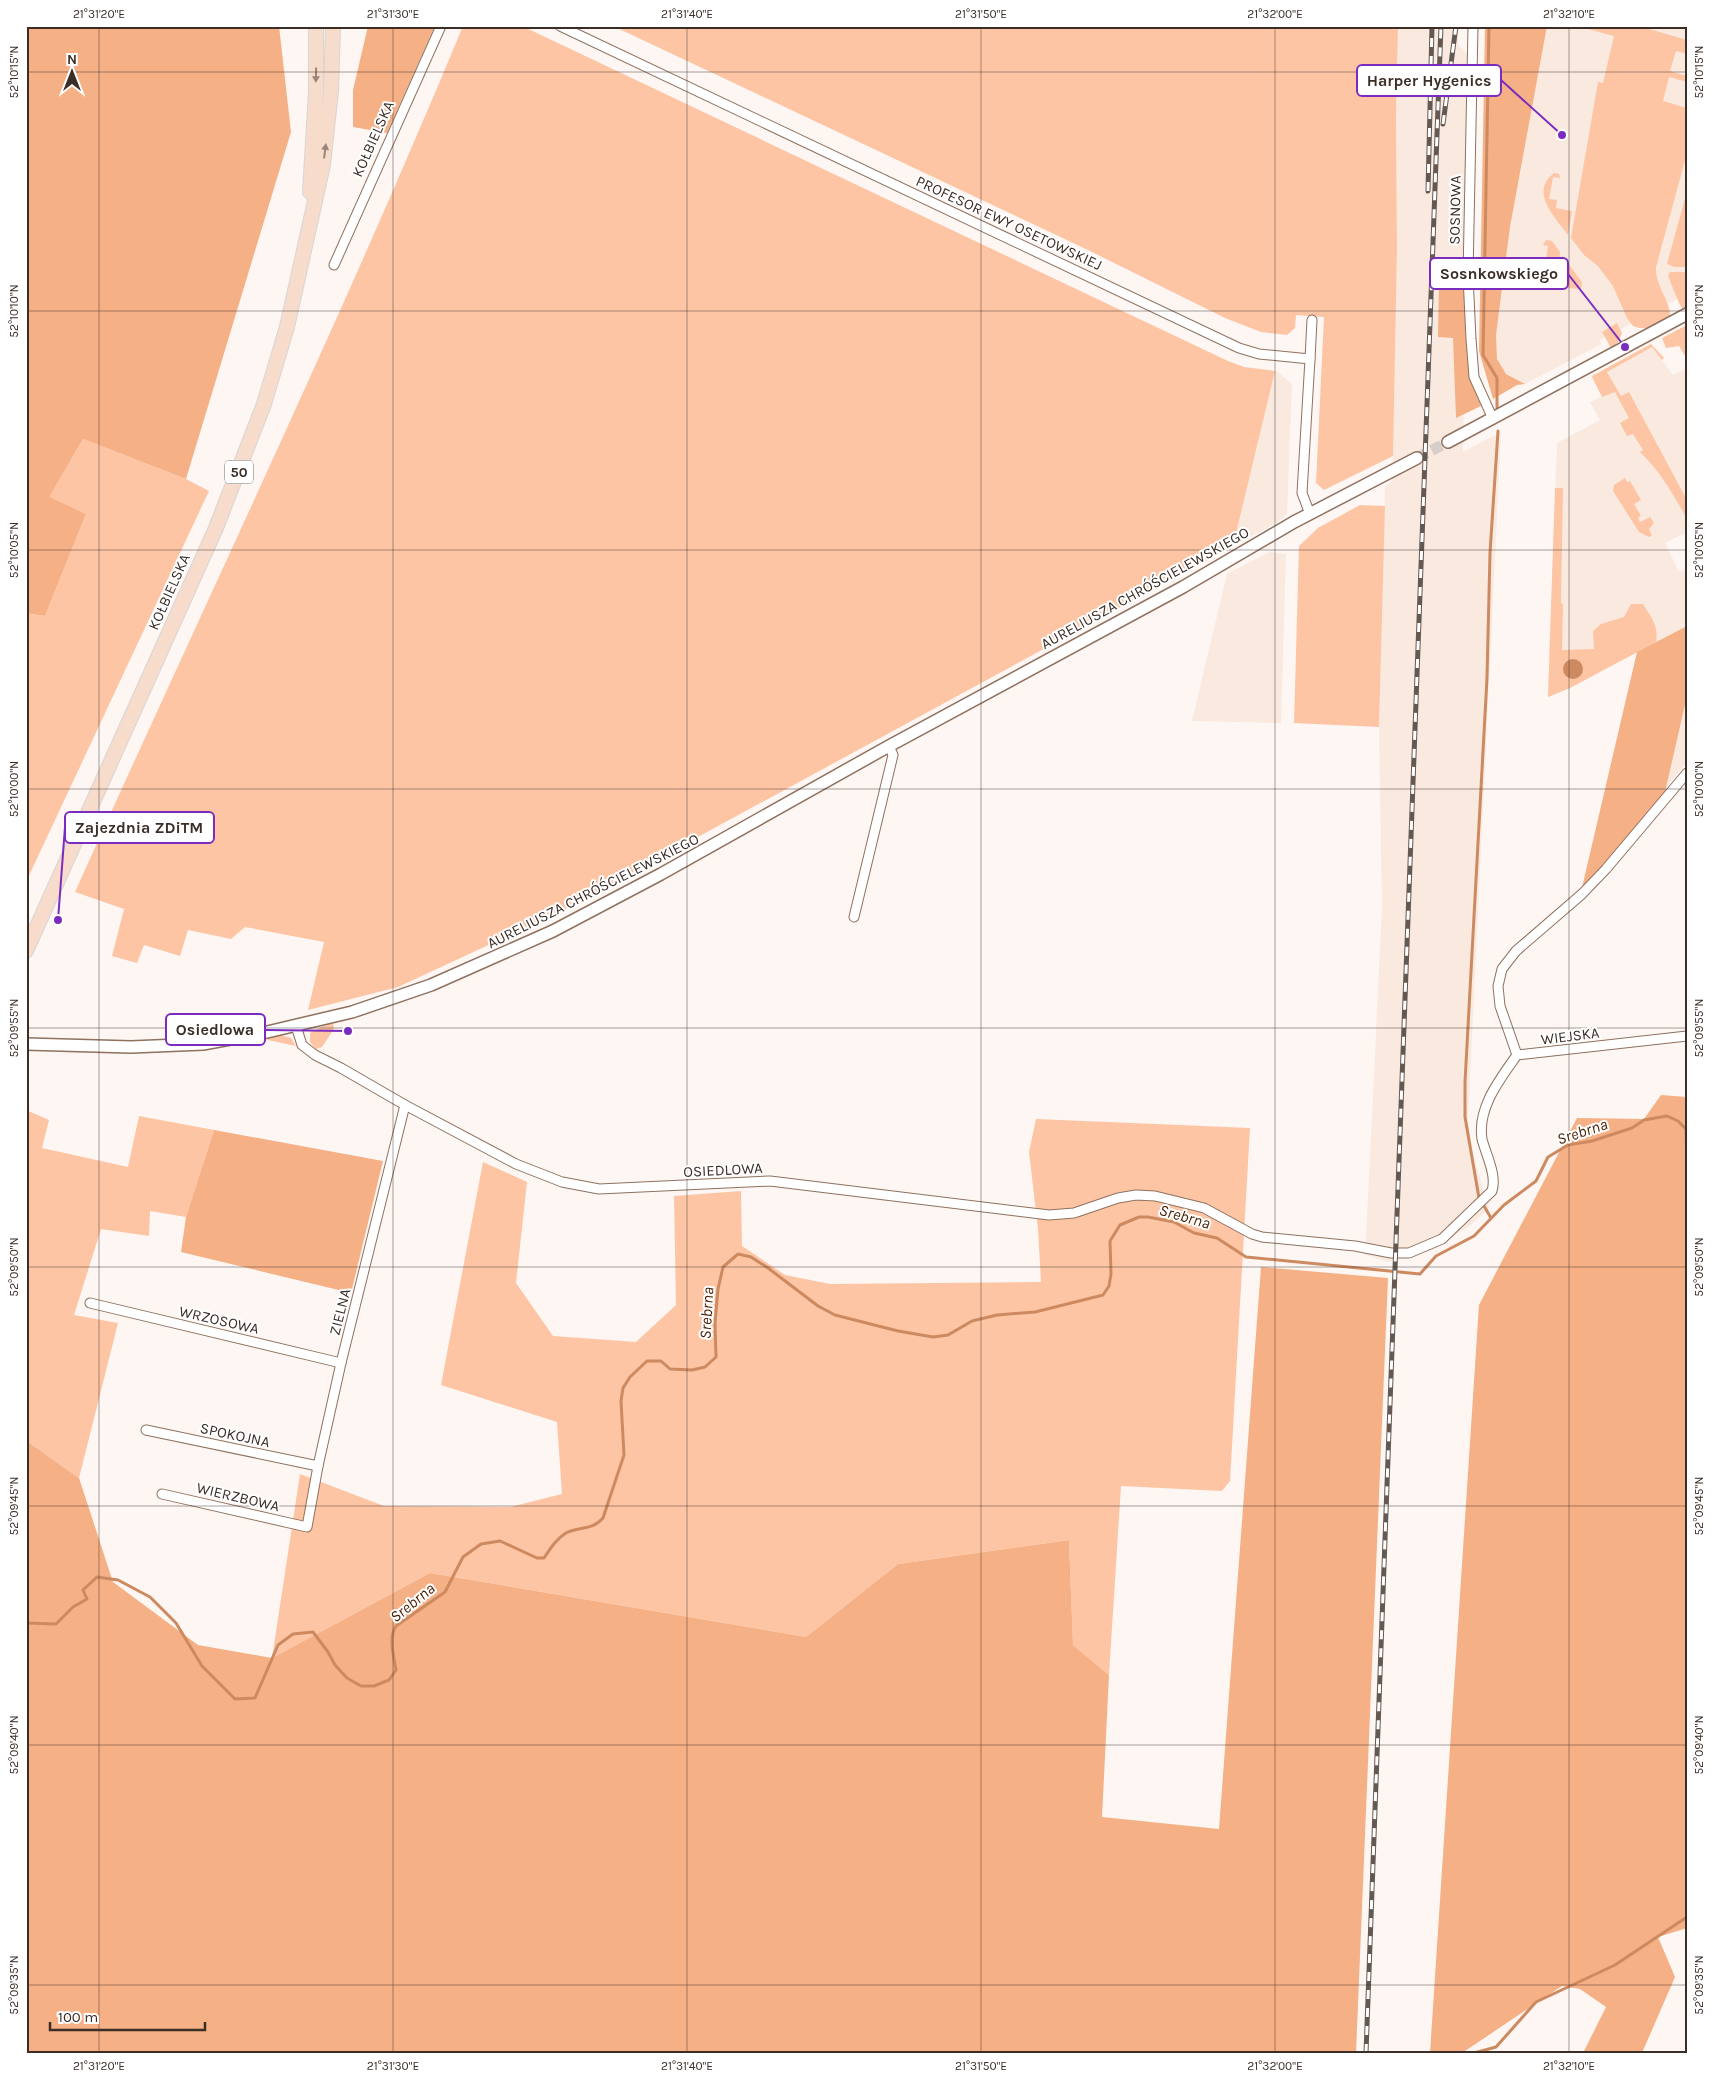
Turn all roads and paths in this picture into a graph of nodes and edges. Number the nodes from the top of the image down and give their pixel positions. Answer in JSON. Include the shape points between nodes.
{"nodes":[{"id":1,"x":316,"y":26,"type":"edge"},
{"id":2,"x":333,"y":26,"type":"edge"},
{"id":3,"x":441,"y":26,"type":"edge"},
{"id":4,"x":560,"y":26,"type":"edge"},
{"id":5,"x":1473,"y":26,"type":"edge"},
{"id":6,"x":307,"y":233,"type":"junction"},
{"id":7,"x":334,"y":265,"type":"dead end"},
{"id":8,"x":1687,"y":314,"type":"edge"},
{"id":9,"x":1312,"y":320,"type":"dead end"},
{"id":10,"x":1310,"y":359,"type":"junction"},
{"id":11,"x":1493,"y":419,"type":"junction"},
{"id":12,"x":1448,"y":442,"type":"tunnel mouth"},
{"id":13,"x":1417,"y":458,"type":"tunnel mouth"},
{"id":14,"x":1310,"y":514,"type":"junction"},
{"id":15,"x":890,"y":746,"type":"junction"},
{"id":16,"x":1687,"y":773,"type":"edge"},
{"id":17,"x":854,"y":917,"type":"dead end"},
{"id":18,"x":26,"y":951,"type":"edge"},
{"id":19,"x":296,"y":1026,"type":"junction"},
{"id":20,"x":1687,"y":1036,"type":"edge"},
{"id":21,"x":26,"y":1044,"type":"edge"},
{"id":22,"x":1517,"y":1056,"type":"junction"},
{"id":23,"x":405,"y":1105,"type":"junction"},
{"id":24,"x":90,"y":1304,"type":"dead end"},
{"id":25,"x":341,"y":1363,"type":"junction"},
{"id":26,"x":146,"y":1430,"type":"dead end"},
{"id":27,"x":318,"y":1466,"type":"junction"},
{"id":28,"x":162,"y":1494,"type":"dead end"},
{"id":29,"x":307,"y":1527,"type":"joint"}],
"edges":[{"from":1,"to":6,"type":"main road","number":"50","one_way":true,"via":[[315,120]]},
{"from":6,"to":2,"type":"main road","number":"50","one_way":true,"via":[[323,165],[331,91]]},
{"from":3,"to":7,"type":"street","name":"KOŁBIELSKA"},
{"from":4,"to":10,"type":"street","name":"PROFESOR EWY OSETOWSKIEJ","via":[[1238,348],[1260,354]]},
{"from":5,"to":11,"type":"street","name":"SOSNOWA","via":[[1468,276],[1471,339],[1474,377]]},
{"from":6,"to":18,"type":"main road","name":"KOŁBIELSKA","number":"50","via":[[283,343],[246,454],[216,528]]},
{"from":8,"to":11,"type":"street"},
{"from":9,"to":10,"type":"street"},
{"from":10,"to":14,"type":"street","via":[[1302,493]]},
{"from":11,"to":12,"type":"street"},
{"from":13,"to":14,"type":"street","name":"AURELIUSZA CHRÓŚCIELEWSKIEGO"},
{"from":14,"to":15,"type":"street","name":"AURELIUSZA CHRÓŚCIELEWSKIEGO"},
{"from":15,"to":17,"type":"street","via":[[893,755]]},
{"from":15,"to":19,"type":"street","name":"AURELIUSZA CHRÓŚCIELEWSKIEGO","via":[[553,931],[432,985],[367,1008]]},
{"from":16,"to":22,"type":"street","via":[[1606,869],[1516,951],[1502,969],[1498,986],[1500,1006]]},
{"from":19,"to":21,"type":"street","name":"AURELIUSZA CHRÓŚCIELEWSKIEGO","via":[[242,1038],[177,1046]]},
{"from":19,"to":23,"type":"street","name":"OSIEDLOWA","via":[[300,1041],[307,1050]]},
{"from":20,"to":22,"type":"street","name":"WIEJSKA"},
{"from":22,"to":23,"type":"street","name":"OSIEDLOWA","via":[[1485,1108],[1481,1122],[1493,1180],[1492,1191],[1442,1239],[1409,1253],[1262,1237],[1204,1208],[1155,1196],[1118,1198],[1074,1213],[1048,1215],[770,1181],[599,1189],[562,1182],[516,1164]]},
{"from":23,"to":25,"type":"street","name":"ZIELNA"},
{"from":24,"to":25,"type":"street","name":"WRZOSOWA"},
{"from":25,"to":27,"type":"street","name":"ZIELNA"},
{"from":26,"to":27,"type":"street","name":"SPOKOJNA"},
{"from":27,"to":29,"type":"street","name":"ZIELNA"},
{"from":28,"to":29,"type":"street","name":"WIERZBOWA"}]}
